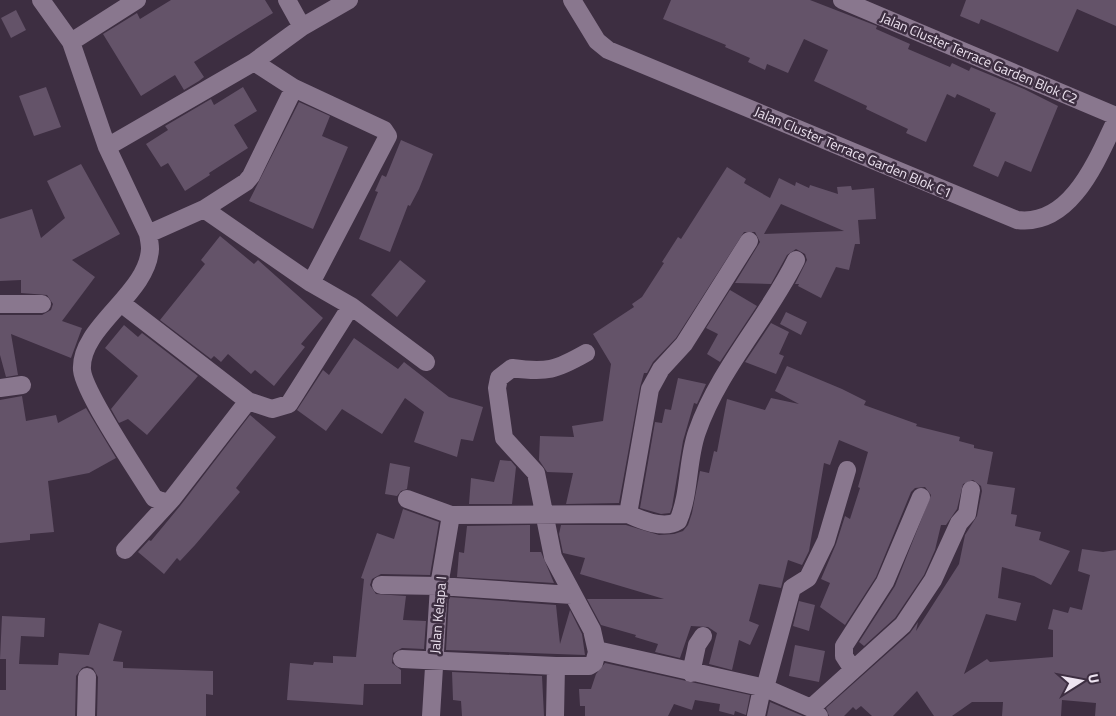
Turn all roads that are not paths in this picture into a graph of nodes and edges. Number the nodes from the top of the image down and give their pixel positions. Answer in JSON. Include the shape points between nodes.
{"nodes":[{"id":1,"x":41,"y":0,"type":"edge"},
{"id":2,"x":137,"y":0,"type":"edge"},
{"id":3,"x":287,"y":0,"type":"edge"},
{"id":4,"x":349,"y":0,"type":"edge"},
{"id":5,"x":572,"y":0,"type":"edge"},
{"id":6,"x":842,"y":0,"type":"edge"},
{"id":7,"x":302,"y":27,"type":"junction"},
{"id":8,"x":71,"y":42,"type":"junction"},
{"id":9,"x":254,"y":62,"type":"junction"},
{"id":10,"x":294,"y":88,"type":"junction"},
{"id":11,"x":1116,"y":116,"type":"edge"},
{"id":12,"x":1116,"y":120,"type":"edge"},
{"id":13,"x":107,"y":148,"type":"junction"},
{"id":14,"x":204,"y":209,"type":"junction"},
{"id":15,"x":148,"y":234,"type":"junction"},
{"id":16,"x":749,"y":240,"type":"dead end"},
{"id":17,"x":796,"y":260,"type":"dead end"},
{"id":18,"x":311,"y":283,"type":"junction"},
{"id":19,"x":1,"y":301,"type":"edge"},
{"id":20,"x":121,"y":303,"type":"junction"},
{"id":21,"x":42,"y":304,"type":"dead end"},
{"id":22,"x":350,"y":306,"type":"junction"},
{"id":23,"x":586,"y":353,"type":"dead end"},
{"id":24,"x":426,"y":362,"type":"dead end"},
{"id":25,"x":22,"y":385,"type":"dead end"},
{"id":26,"x":0,"y":388,"type":"edge"},
{"id":27,"x":248,"y":400,"type":"junction"},
{"id":28,"x":847,"y":470,"type":"dead end"},
{"id":29,"x":971,"y":490,"type":"dead end"},
{"id":30,"x":921,"y":497,"type":"dead end"},
{"id":31,"x":407,"y":499,"type":"dead end"},
{"id":32,"x":162,"y":500,"type":"junction"},
{"id":33,"x":628,"y":514,"type":"junction"},
{"id":34,"x":451,"y":515,"type":"junction"},
{"id":35,"x":545,"y":516,"type":"junction"},
{"id":36,"x":125,"y":550,"type":"dead end"},
{"id":37,"x":381,"y":585,"type":"dead end"},
{"id":38,"x":439,"y":586,"type":"junction"},
{"id":39,"x":572,"y":596,"type":"junction"},
{"id":40,"x":703,"y":636,"type":"dead end"},
{"id":41,"x":597,"y":652,"type":"junction"},
{"id":42,"x":402,"y":659,"type":"dead end"},
{"id":43,"x":434,"y":662,"type":"junction"},
{"id":44,"x":556,"y":666,"type":"junction"},
{"id":45,"x":853,"y":670,"type":"junction"},
{"id":46,"x":691,"y":673,"type":"junction"},
{"id":47,"x":87,"y":677,"type":"dead end"},
{"id":48,"x":765,"y":688,"type":"junction"},
{"id":49,"x":815,"y":712,"type":"edge"},
{"id":50,"x":86,"y":716,"type":"edge"},
{"id":51,"x":431,"y":716,"type":"edge"},
{"id":52,"x":556,"y":716,"type":"edge"},
{"id":53,"x":756,"y":716,"type":"edge"}],
"edges":[{"from":1,"to":8,"type":"street"},
{"from":2,"to":8,"type":"street"},
{"from":3,"to":7,"type":"street"},
{"from":4,"to":7,"type":"street"},
{"from":5,"to":12,"type":"street","name":"Jalan Cluster Terrace Garden Blok C1","via":[[597,41],[608,50],[1017,220],[1040,219],[1065,204],[1077,191]]},
{"from":6,"to":11,"type":"street","name":"Jalan Cluster Terrace Garden Blok C2"},
{"from":7,"to":9,"type":"street"},
{"from":8,"to":13,"type":"street"},
{"from":9,"to":10,"type":"street"},
{"from":9,"to":13,"type":"street"},
{"from":10,"to":14,"type":"street","via":[[252,176]]},
{"from":10,"to":18,"type":"street","via":[[387,133],[387,139]]},
{"from":13,"to":15,"type":"street"},
{"from":14,"to":15,"type":"street"},
{"from":14,"to":18,"type":"street"},
{"from":15,"to":20,"type":"street","via":[[150,249],[146,267]]},
{"from":16,"to":33,"type":"street","via":[[684,344],[661,369],[650,388]]},
{"from":17,"to":33,"type":"street","via":[[767,312],[724,376],[696,432],[678,521],[666,525]]},
{"from":18,"to":22,"type":"street"},
{"from":19,"to":21,"type":"street"},
{"from":20,"to":27,"type":"street"},
{"from":20,"to":32,"type":"street","via":[[95,335],[86,351],[82,370],[94,398]]},
{"from":22,"to":24,"type":"street"},
{"from":22,"to":27,"type":"street","via":[[289,404],[272,409]]},
{"from":23,"to":35,"type":"street","via":[[560,367],[538,372],[512,368],[499,378],[497,388],[504,438],[536,474]]},
{"from":25,"to":26,"type":"street"},
{"from":27,"to":32,"type":"street"},
{"from":28,"to":48,"type":"street","via":[[826,541],[808,578],[792,588]]},
{"from":29,"to":45,"type":"street","via":[[967,514],[959,523],[933,580],[915,608],[890,639]]},
{"from":30,"to":45,"type":"street","via":[[885,582],[844,646],[844,656]]},
{"from":31,"to":34,"type":"street"},
{"from":32,"to":36,"type":"street"},
{"from":33,"to":35,"type":"street"},
{"from":34,"to":35,"type":"street"},
{"from":34,"to":38,"type":"street","name":"Jalan Kelapa I"},
{"from":35,"to":39,"type":"street","via":[[553,557]]},
{"from":37,"to":38,"type":"street"},
{"from":38,"to":39,"type":"street"},
{"from":38,"to":43,"type":"street","name":"Jalan Kelapa I"},
{"from":39,"to":41,"type":"street","via":[[592,630]]},
{"from":40,"to":46,"type":"street","via":[[697,644]]},
{"from":41,"to":44,"type":"street","via":[[594,663],[589,666]]},
{"from":41,"to":46,"type":"street"},
{"from":42,"to":43,"type":"street"},
{"from":43,"to":44,"type":"street"},
{"from":43,"to":51,"type":"street","name":"Jalan Kelapa I"},
{"from":44,"to":52,"type":"street"},
{"from":45,"to":49,"type":"street"},
{"from":46,"to":48,"type":"street"},
{"from":47,"to":50,"type":"street"},
{"from":48,"to":49,"type":"street"},
{"from":48,"to":53,"type":"street","via":[[761,692]]}]}
